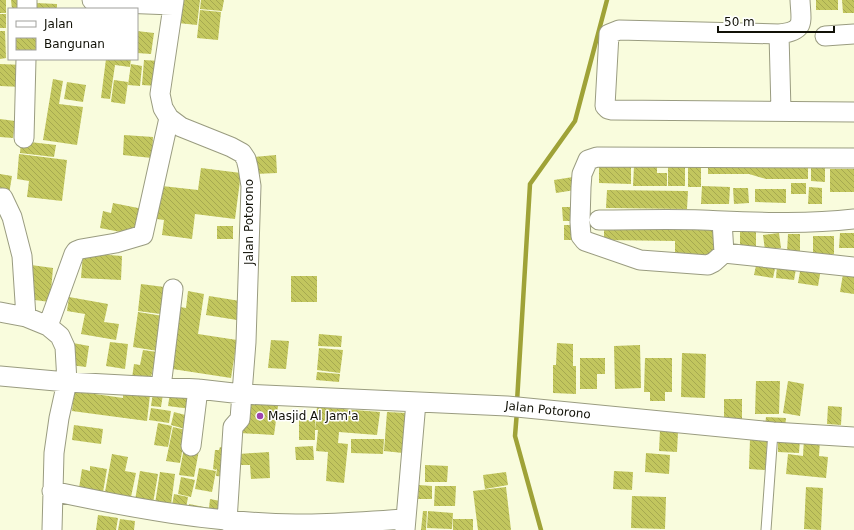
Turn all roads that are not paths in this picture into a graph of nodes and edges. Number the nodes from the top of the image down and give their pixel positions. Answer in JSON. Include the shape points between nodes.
{"nodes":[{"id":1,"x":92,"y":0,"type":"edge"},
{"id":2,"x":800,"y":0,"type":"edge"},
{"id":3,"x":173,"y":2,"type":"edge"},
{"id":4,"x":779,"y":34,"type":"junction"},
{"id":5,"x":854,"y":34,"type":"edge"},
{"id":6,"x":825,"y":36,"type":"dead end"},
{"id":7,"x":26,"y":60,"type":"edge"},
{"id":8,"x":781,"y":112,"type":"junction"},
{"id":9,"x":854,"y":112,"type":"edge"},
{"id":10,"x":169,"y":118,"type":"junction"},
{"id":11,"x":24,"y":138,"type":"dead end"},
{"id":12,"x":854,"y":158,"type":"edge"},
{"id":13,"x":0,"y":198,"type":"edge"},
{"id":14,"x":854,"y":219,"type":"edge"},
{"id":15,"x":599,"y":220,"type":"dead end"},
{"id":16,"x":722,"y":221,"type":"junction"},
{"id":17,"x":724,"y":253,"type":"junction"},
{"id":18,"x":854,"y":267,"type":"edge"},
{"id":19,"x":173,"y":289,"type":"dead end"},
{"id":20,"x":0,"y":312,"type":"edge"},
{"id":21,"x":26,"y":317,"type":"junction"},
{"id":22,"x":48,"y":326,"type":"junction"},
{"id":23,"x":0,"y":376,"type":"edge"},
{"id":24,"x":67,"y":382,"type":"junction"},
{"id":25,"x":161,"y":387,"type":"junction"},
{"id":26,"x":198,"y":390,"type":"junction"},
{"id":27,"x":242,"y":394,"type":"junction"},
{"id":28,"x":416,"y":402,"type":"junction"},
{"id":29,"x":773,"y":432,"type":"junction"},
{"id":30,"x":854,"y":438,"type":"edge"},
{"id":31,"x":191,"y":446,"type":"dead end"},
{"id":32,"x":52,"y":491,"type":"junction"},
{"id":33,"x":226,"y":521,"type":"junction"},
{"id":34,"x":405,"y":524,"type":"edge"},
{"id":35,"x":52,"y":530,"type":"edge"},
{"id":36,"x":766,"y":530,"type":"edge"}],
"edges":[{"from":1,"to":3,"type":"street"},
{"from":2,"to":4,"type":"street","via":[[801,24],[792,33]]},
{"from":3,"to":10,"type":"street","via":[[160,94],[163,108]]},
{"from":4,"to":8,"type":"street"},
{"from":4,"to":8,"type":"street","via":[[626,30],[613,32],[609,34],[605,106],[612,110]]},
{"from":5,"to":6,"type":"street"},
{"from":7,"to":11,"type":"street"},
{"from":8,"to":9,"type":"street"},
{"from":10,"to":22,"type":"street","via":[[142,235],[76,251]]},
{"from":10,"to":27,"type":"street","name":"Jalan Potorono","via":[[181,127],[232,147],[246,159],[251,186]]},
{"from":12,"to":17,"type":"street","via":[[597,157],[585,164],[582,174],[580,222],[585,240],[640,260],[708,264]]},
{"from":13,"to":21,"type":"street","via":[[3,198],[12,217],[22,256]]},
{"from":14,"to":16,"type":"street","via":[[821,222]]},
{"from":15,"to":16,"type":"street"},
{"from":16,"to":17,"type":"street"},
{"from":17,"to":18,"type":"street"},
{"from":19,"to":25,"type":"street"},
{"from":20,"to":21,"type":"street"},
{"from":21,"to":22,"type":"street"},
{"from":22,"to":24,"type":"street","via":[[60,336],[65,347]]},
{"from":23,"to":24,"type":"street","name":"Jalan Potorono"},
{"from":24,"to":25,"type":"street","name":"Jalan Potorono"},
{"from":24,"to":32,"type":"street","via":[[54,453]]},
{"from":25,"to":26,"type":"street","name":"Jalan Potorono"},
{"from":26,"to":27,"type":"street","name":"Jalan Potorono"},
{"from":26,"to":31,"type":"street"},
{"from":27,"to":28,"type":"street","name":"Jalan Potorono"},
{"from":27,"to":33,"type":"street","via":[[240,418],[233,427]]},
{"from":28,"to":29,"type":"street","name":"Jalan Potorono","via":[[516,407]]},
{"from":28,"to":34,"type":"street"},
{"from":29,"to":30,"type":"street","name":"Jalan Potorono"},
{"from":29,"to":36,"type":"lane"},
{"from":32,"to":33,"type":"street","via":[[183,516]]},
{"from":32,"to":35,"type":"street"},
{"from":33,"to":34,"type":"street"}]}
